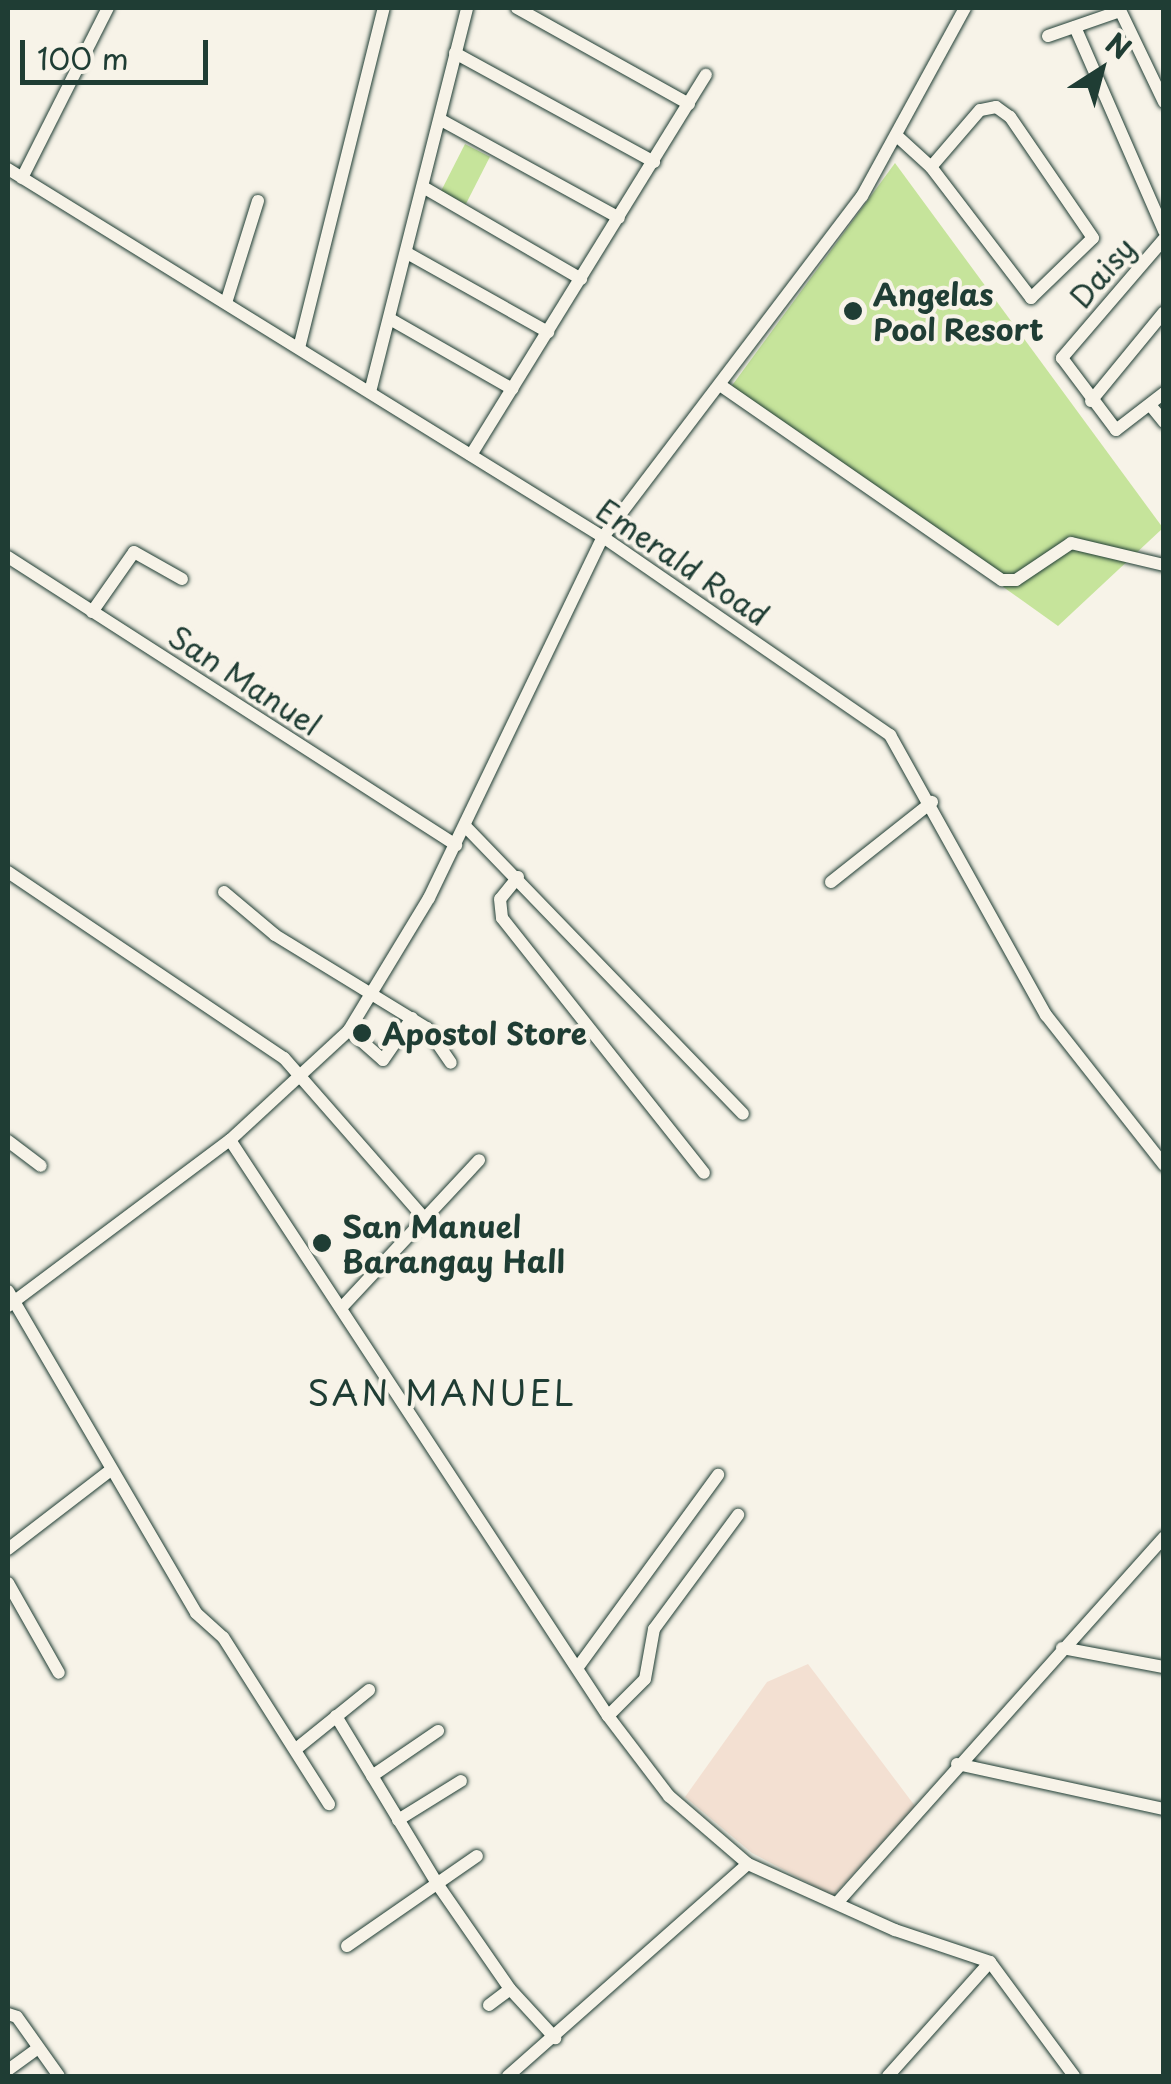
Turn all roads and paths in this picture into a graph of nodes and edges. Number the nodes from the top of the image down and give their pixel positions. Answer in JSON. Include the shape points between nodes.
{"nodes":[{"id":1,"x":108,"y":8,"type":"edge"},
{"id":2,"x":384,"y":8,"type":"edge"},
{"id":3,"x":467,"y":8,"type":"edge"},
{"id":4,"x":517,"y":8,"type":"edge"},
{"id":5,"x":965,"y":8,"type":"edge"},
{"id":6,"x":1120,"y":9,"type":"edge"},
{"id":7,"x":1075,"y":27,"type":"junction"},
{"id":8,"x":1048,"y":36,"type":"dead end"},
{"id":9,"x":455,"y":53,"type":"junction"},
{"id":10,"x":706,"y":75,"type":"dead end"},
{"id":11,"x":1164,"y":102,"type":"edge"},
{"id":12,"x":689,"y":104,"type":"junction"},
{"id":13,"x":441,"y":120,"type":"junction"},
{"id":14,"x":897,"y":136,"type":"junction"},
{"id":15,"x":654,"y":162,"type":"junction"},
{"id":16,"x":931,"y":167,"type":"junction"},
{"id":17,"x":8,"y":169,"type":"edge"},
{"id":18,"x":22,"y":178,"type":"junction"},
{"id":19,"x":423,"y":187,"type":"junction"},
{"id":20,"x":258,"y":201,"type":"dead end"},
{"id":21,"x":620,"y":218,"type":"junction"},
{"id":22,"x":1164,"y":231,"type":"edge"},
{"id":23,"x":1164,"y":239,"type":"edge"},
{"id":24,"x":407,"y":253,"type":"junction"},
{"id":25,"x":581,"y":279,"type":"junction"},
{"id":26,"x":226,"y":303,"type":"junction"},
{"id":27,"x":1164,"y":312,"type":"edge"},
{"id":28,"x":390,"y":319,"type":"junction"},
{"id":29,"x":548,"y":332,"type":"junction"},
{"id":30,"x":299,"y":348,"type":"junction"},
{"id":31,"x":720,"y":385,"type":"junction"},
{"id":32,"x":512,"y":390,"type":"junction"},
{"id":33,"x":370,"y":392,"type":"junction"},
{"id":34,"x":1164,"y":392,"type":"edge"},
{"id":35,"x":1090,"y":401,"type":"junction"},
{"id":36,"x":1152,"y":406,"type":"junction"},
{"id":37,"x":1164,"y":422,"type":"edge"},
{"id":38,"x":470,"y":454,"type":"junction"},
{"id":39,"x":603,"y":537,"type":"junction"},
{"id":40,"x":8,"y":557,"type":"edge"},
{"id":41,"x":1164,"y":565,"type":"edge"},
{"id":42,"x":182,"y":579,"type":"dead end"},
{"id":43,"x":92,"y":612,"type":"junction"},
{"id":44,"x":932,"y":802,"type":"junction"},
{"id":45,"x":465,"y":826,"type":"junction"},
{"id":46,"x":456,"y":845,"type":"junction"},
{"id":47,"x":8,"y":872,"type":"edge"},
{"id":48,"x":518,"y":877,"type":"junction"},
{"id":49,"x":831,"y":882,"type":"dead end"},
{"id":50,"x":224,"y":892,"type":"dead end"},
{"id":51,"x":373,"y":994,"type":"junction"},
{"id":52,"x":412,"y":1018,"type":"junction"},
{"id":53,"x":349,"y":1030,"type":"junction"},
{"id":54,"x":451,"y":1062,"type":"dead end"},
{"id":55,"x":303,"y":1078,"type":"junction"},
{"id":56,"x":744,"y":1114,"type":"dead end"},
{"id":57,"x":230,"y":1140,"type":"junction"},
{"id":58,"x":8,"y":1142,"type":"edge"},
{"id":59,"x":479,"y":1160,"type":"dead end"},
{"id":60,"x":1164,"y":1165,"type":"edge"},
{"id":61,"x":42,"y":1166,"type":"dead end"},
{"id":62,"x":704,"y":1173,"type":"dead end"},
{"id":63,"x":424,"y":1218,"type":"junction"},
{"id":64,"x":11,"y":1299,"type":"edge"},
{"id":65,"x":344,"y":1306,"type":"junction"},
{"id":66,"x":111,"y":1470,"type":"junction"},
{"id":67,"x":718,"y":1475,"type":"dead end"},
{"id":68,"x":738,"y":1515,"type":"dead end"},
{"id":69,"x":1164,"y":1537,"type":"edge"},
{"id":70,"x":8,"y":1549,"type":"edge"},
{"id":71,"x":8,"y":1583,"type":"edge"},
{"id":72,"x":1062,"y":1648,"type":"junction"},
{"id":73,"x":578,"y":1667,"type":"junction"},
{"id":74,"x":1164,"y":1667,"type":"edge"},
{"id":75,"x":59,"y":1673,"type":"dead end"},
{"id":76,"x":369,"y":1690,"type":"dead end"},
{"id":77,"x":336,"y":1716,"type":"junction"},
{"id":78,"x":608,"y":1716,"type":"junction"},
{"id":79,"x":438,"y":1731,"type":"dead end"},
{"id":80,"x":296,"y":1749,"type":"junction"},
{"id":81,"x":957,"y":1764,"type":"junction"},
{"id":82,"x":372,"y":1776,"type":"junction"},
{"id":83,"x":461,"y":1781,"type":"dead end"},
{"id":84,"x":329,"y":1804,"type":"dead end"},
{"id":85,"x":1164,"y":1809,"type":"edge"},
{"id":86,"x":398,"y":1820,"type":"junction"},
{"id":87,"x":477,"y":1856,"type":"dead end"},
{"id":88,"x":748,"y":1864,"type":"junction"},
{"id":89,"x":438,"y":1885,"type":"junction"},
{"id":90,"x":837,"y":1902,"type":"junction"},
{"id":91,"x":347,"y":1946,"type":"dead end"},
{"id":92,"x":990,"y":1962,"type":"junction"},
{"id":93,"x":510,"y":1989,"type":"junction"},
{"id":94,"x":488,"y":2005,"type":"dead end"},
{"id":95,"x":8,"y":2014,"type":"edge"},
{"id":96,"x":554,"y":2038,"type":"junction"},
{"id":97,"x":38,"y":2048,"type":"junction"},
{"id":98,"x":8,"y":2070,"type":"edge"},
{"id":99,"x":58,"y":2076,"type":"edge"},
{"id":100,"x":508,"y":2076,"type":"edge"},
{"id":101,"x":888,"y":2076,"type":"edge"},
{"id":102,"x":1074,"y":2076,"type":"edge"}],
"edges":[{"from":1,"to":18,"type":"street"},
{"from":2,"to":30,"type":"street"},
{"from":3,"to":9,"type":"street"},
{"from":4,"to":12,"type":"street"},
{"from":5,"to":14,"type":"street"},
{"from":6,"to":7,"type":"street"},
{"from":6,"to":11,"type":"street"},
{"from":7,"to":8,"type":"street"},
{"from":7,"to":22,"type":"street","name":"Daisy"},
{"from":9,"to":13,"type":"street"},
{"from":9,"to":15,"type":"street"},
{"from":10,"to":12,"type":"street"},
{"from":12,"to":15,"type":"street"},
{"from":13,"to":19,"type":"street"},
{"from":13,"to":21,"type":"street"},
{"from":14,"to":16,"type":"street"},
{"from":14,"to":31,"type":"street","via":[[862,196]]},
{"from":15,"to":21,"type":"street"},
{"from":16,"to":16,"type":"street","via":[[1032,298],[1093,238],[1010,117],[996,107],[980,110]]},
{"from":17,"to":18,"type":"street","name":"Emerald Road"},
{"from":18,"to":26,"type":"street","name":"Emerald Road"},
{"from":19,"to":24,"type":"street"},
{"from":19,"to":25,"type":"street"},
{"from":20,"to":26,"type":"street"},
{"from":21,"to":25,"type":"street"},
{"from":23,"to":35,"type":"street","name":"Daisy","via":[[1062,358]]},
{"from":24,"to":28,"type":"street"},
{"from":24,"to":29,"type":"street"},
{"from":25,"to":29,"type":"street"},
{"from":26,"to":30,"type":"street","name":"Emerald Road"},
{"from":27,"to":35,"type":"street"},
{"from":28,"to":32,"type":"street"},
{"from":28,"to":33,"type":"street"},
{"from":29,"to":32,"type":"street"},
{"from":30,"to":33,"type":"street","name":"Emerald Road"},
{"from":31,"to":39,"type":"street"},
{"from":31,"to":41,"type":"street","via":[[1002,580],[1016,580],[1071,543]]},
{"from":32,"to":38,"type":"street"},
{"from":33,"to":38,"type":"street","name":"Emerald Road"},
{"from":34,"to":36,"type":"street","name":"Daisy"},
{"from":35,"to":36,"type":"street","name":"Daisy","via":[[1118,431]]},
{"from":36,"to":37,"type":"street"},
{"from":38,"to":39,"type":"street","name":"Emerald Road"},
{"from":39,"to":44,"type":"street","name":"Emerald Road","via":[[890,734]]},
{"from":39,"to":45,"type":"street"},
{"from":40,"to":43,"type":"street","name":"San Manuel"},
{"from":42,"to":43,"type":"street","via":[[134,552]]},
{"from":43,"to":46,"type":"street","name":"San Manuel"},
{"from":44,"to":49,"type":"street"},
{"from":44,"to":60,"type":"street","name":"Emerald Road","via":[[1046,1015]]},
{"from":45,"to":46,"type":"street"},
{"from":45,"to":48,"type":"street"},
{"from":46,"to":51,"type":"street"},
{"from":47,"to":55,"type":"street","via":[[273,1050]]},
{"from":48,"to":56,"type":"street"},
{"from":48,"to":62,"type":"street","via":[[500,898],[502,918]]},
{"from":50,"to":51,"type":"street","via":[[275,935]]},
{"from":51,"to":52,"type":"street"},
{"from":51,"to":53,"type":"street"},
{"from":52,"to":53,"type":"street","via":[[383,1060]]},
{"from":52,"to":54,"type":"street","via":[[433,1034]]},
{"from":53,"to":55,"type":"street"},
{"from":55,"to":57,"type":"street"},
{"from":55,"to":63,"type":"street"},
{"from":57,"to":64,"type":"street"},
{"from":57,"to":65,"type":"street"},
{"from":58,"to":61,"type":"street"},
{"from":59,"to":63,"type":"street"},
{"from":63,"to":65,"type":"street"},
{"from":64,"to":66,"type":"street"},
{"from":65,"to":73,"type":"street"},
{"from":66,"to":70,"type":"street"},
{"from":66,"to":80,"type":"street","via":[[196,1613],[222,1637]]},
{"from":67,"to":73,"type":"street"},
{"from":68,"to":78,"type":"street","via":[[654,1629],[645,1679]]},
{"from":69,"to":72,"type":"street"},
{"from":71,"to":75,"type":"street"},
{"from":72,"to":74,"type":"street"},
{"from":72,"to":81,"type":"street"},
{"from":73,"to":78,"type":"street"},
{"from":76,"to":77,"type":"street"},
{"from":77,"to":80,"type":"street"},
{"from":77,"to":82,"type":"street"},
{"from":78,"to":88,"type":"street","via":[[669,1796]]},
{"from":79,"to":82,"type":"street"},
{"from":80,"to":84,"type":"street"},
{"from":81,"to":85,"type":"street"},
{"from":81,"to":90,"type":"street"},
{"from":82,"to":86,"type":"street"},
{"from":83,"to":86,"type":"street"},
{"from":86,"to":89,"type":"street"},
{"from":87,"to":89,"type":"street"},
{"from":88,"to":90,"type":"street"},
{"from":88,"to":96,"type":"street"},
{"from":89,"to":91,"type":"street"},
{"from":89,"to":93,"type":"street"},
{"from":90,"to":92,"type":"street"},
{"from":92,"to":101,"type":"street"},
{"from":92,"to":102,"type":"street"},
{"from":93,"to":94,"type":"street"},
{"from":93,"to":96,"type":"street"},
{"from":95,"to":97,"type":"street"},
{"from":96,"to":100,"type":"street"},
{"from":97,"to":98,"type":"street"},
{"from":97,"to":99,"type":"street"}]}
